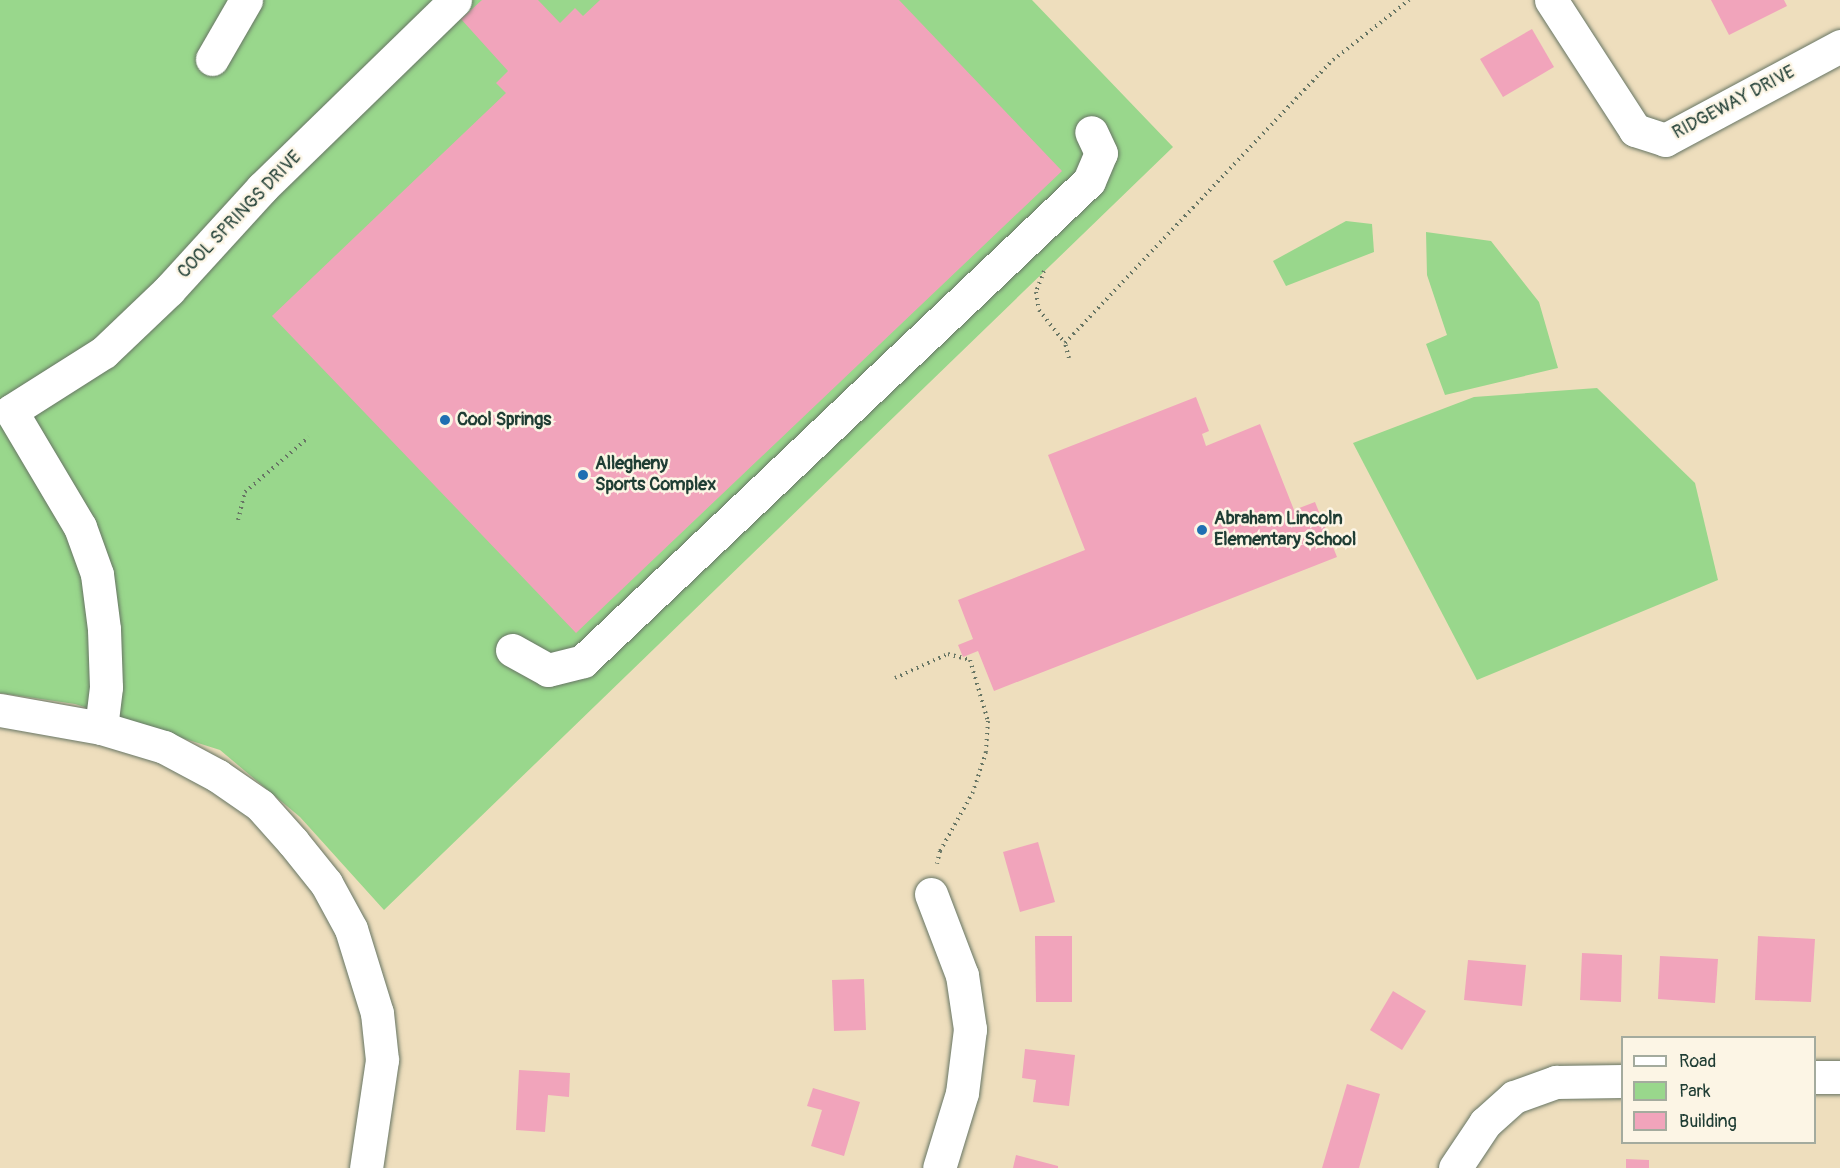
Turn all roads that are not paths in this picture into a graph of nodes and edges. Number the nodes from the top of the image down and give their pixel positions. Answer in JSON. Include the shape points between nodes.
{"nodes":[{"id":1,"x":246,"y":0,"type":"edge"},
{"id":2,"x":454,"y":0,"type":"edge"},
{"id":3,"x":1551,"y":0,"type":"edge"},
{"id":4,"x":1840,"y":46,"type":"edge"},
{"id":5,"x":212,"y":59,"type":"dead end"},
{"id":6,"x":1091,"y":132,"type":"dead end"},
{"id":7,"x":512,"y":650,"type":"dead end"},
{"id":8,"x":0,"y":710,"type":"edge"},
{"id":9,"x":101,"y":728,"type":"junction"},
{"id":10,"x":931,"y":894,"type":"road end"},
{"id":11,"x":1816,"y":1077,"type":"edge"},
{"id":12,"x":1840,"y":1077,"type":"edge"},
{"id":13,"x":1621,"y":1081,"type":"edge"},
{"id":14,"x":366,"y":1168,"type":"edge"},
{"id":15,"x":939,"y":1168,"type":"edge"},
{"id":16,"x":1455,"y":1168,"type":"edge"}],
"edges":[{"from":1,"to":5,"type":"street"},
{"from":2,"to":9,"type":"street","name":"COOL SPRINGS DRIVE","via":[[262,188],[169,290],[104,352],[11,411],[80,527],[97,574],[105,641],[106,687]]},
{"from":3,"to":4,"type":"street","name":"RIDGEWAY DRIVE","via":[[1635,130],[1665,140]]},
{"from":6,"to":7,"type":"street","via":[[1101,153],[1089,181],[583,661],[548,670]]},
{"from":8,"to":9,"type":"street"},
{"from":9,"to":14,"type":"street","via":[[164,747],[218,776],[260,805],[326,883],[351,929],[377,1013],[382,1060]]},
{"from":10,"to":15,"type":"street","via":[[962,975],[970,1029],[962,1093]]},
{"from":11,"to":12,"type":"street"},
{"from":13,"to":16,"type":"street","via":[[1556,1082],[1514,1097],[1485,1123]]}]}
